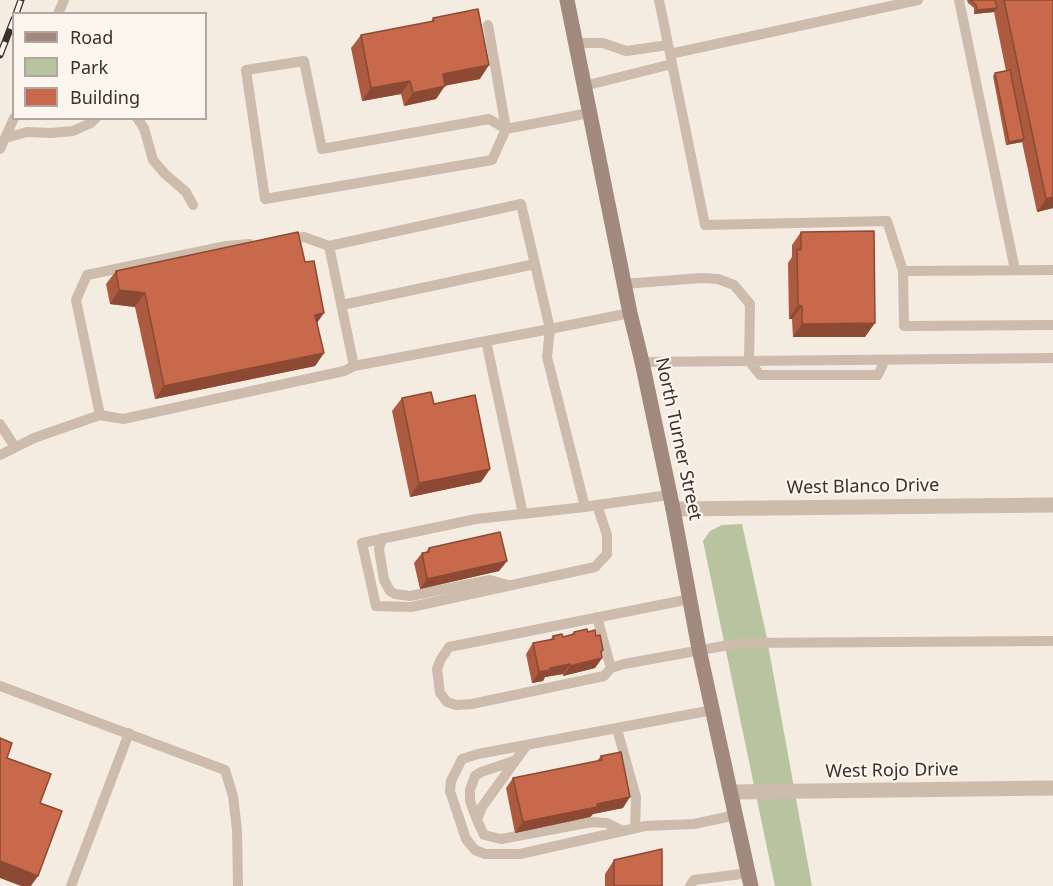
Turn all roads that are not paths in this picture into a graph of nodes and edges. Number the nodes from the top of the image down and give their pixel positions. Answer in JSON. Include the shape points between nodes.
{"nodes":[{"id":1,"x":567,"y":0,"type":"edge"},
{"id":2,"x":659,"y":0,"type":"edge"},
{"id":3,"x":918,"y":0,"type":"edge"},
{"id":4,"x":959,"y":0,"type":"edge"},
{"id":5,"x":488,"y":25,"type":"dead end"},
{"id":6,"x":575,"y":43,"type":"junction"},
{"id":7,"x":670,"y":54,"type":"junction"},
{"id":8,"x":584,"y":86,"type":"junction"},
{"id":9,"x":589,"y":113,"type":"junction"},
{"id":10,"x":13,"y":120,"type":"edge"},
{"id":11,"x":94,"y":120,"type":"edge"},
{"id":12,"x":138,"y":120,"type":"edge"},
{"id":13,"x":506,"y":129,"type":"junction"},
{"id":14,"x":5,"y":138,"type":"junction"},
{"id":15,"x":0,"y":149,"type":"edge"},
{"id":16,"x":193,"y":205,"type":"dead end"},
{"id":17,"x":329,"y":246,"type":"junction"},
{"id":18,"x":535,"y":264,"type":"junction"},
{"id":19,"x":1015,"y":270,"type":"junction"},
{"id":20,"x":1053,"y":270,"type":"edge"},
{"id":21,"x":903,"y":271,"type":"junction"},
{"id":22,"x":624,"y":284,"type":"junction"},
{"id":23,"x":342,"y":305,"type":"junction"},
{"id":24,"x":630,"y":313,"type":"junction"},
{"id":25,"x":1053,"y":325,"type":"edge"},
{"id":26,"x":550,"y":329,"type":"junction"},
{"id":27,"x":486,"y":341,"type":"junction"},
{"id":28,"x":1053,"y":358,"type":"edge"},
{"id":29,"x":749,"y":361,"type":"junction"},
{"id":30,"x":642,"y":362,"type":"junction"},
{"id":31,"x":354,"y":366,"type":"junction"},
{"id":32,"x":100,"y":415,"type":"junction"},
{"id":33,"x":0,"y":424,"type":"edge"},
{"id":34,"x":15,"y":447,"type":"junction"},
{"id":35,"x":0,"y":455,"type":"edge"},
{"id":36,"x":671,"y":502,"type":"junction"},
{"id":37,"x":597,"y":505,"type":"junction"},
{"id":38,"x":1053,"y":505,"type":"edge"},
{"id":39,"x":585,"y":507,"type":"junction"},
{"id":40,"x":524,"y":514,"type":"junction"},
{"id":41,"x":382,"y":538,"type":"junction"},
{"id":42,"x":511,"y":585,"type":"junction"},
{"id":43,"x":690,"y":599,"type":"junction"},
{"id":44,"x":597,"y":617,"type":"junction"},
{"id":45,"x":1053,"y":641,"type":"edge"},
{"id":46,"x":699,"y":649,"type":"junction"},
{"id":47,"x":611,"y":668,"type":"junction"},
{"id":48,"x":0,"y":686,"type":"edge"},
{"id":49,"x":713,"y":710,"type":"junction"},
{"id":50,"x":617,"y":729,"type":"junction"},
{"id":51,"x":129,"y":733,"type":"junction"},
{"id":52,"x":526,"y":746,"type":"junction"},
{"id":53,"x":514,"y":761,"type":"junction"},
{"id":54,"x":1053,"y":788,"type":"edge"},
{"id":55,"x":731,"y":792,"type":"junction"},
{"id":56,"x":736,"y":815,"type":"junction"},
{"id":57,"x":477,"y":820,"type":"junction"},
{"id":58,"x":635,"y":828,"type":"junction"},
{"id":59,"x":623,"y":831,"type":"junction"},
{"id":60,"x":750,"y":879,"type":"edge"},
{"id":61,"x":71,"y":886,"type":"edge"},
{"id":62,"x":238,"y":886,"type":"edge"},
{"id":63,"x":690,"y":886,"type":"edge"}],
"edges":[{"from":1,"to":6,"type":"main road","name":"North Turner Street"},
{"from":2,"to":7,"type":"lane"},
{"from":3,"to":7,"type":"lane"},
{"from":4,"to":19,"type":"lane"},
{"from":5,"to":13,"type":"lane"},
{"from":6,"to":7,"type":"lane","via":[[603,43],[626,51]]},
{"from":6,"to":8,"type":"main road","name":"North Turner Street"},
{"from":7,"to":8,"type":"lane"},
{"from":7,"to":21,"type":"lane","via":[[705,225],[887,221]]},
{"from":8,"to":9,"type":"main road","name":"North Turner Street"},
{"from":9,"to":13,"type":"lane"},
{"from":9,"to":22,"type":"main road","name":"North Turner Street"},
{"from":10,"to":14,"type":"lane"},
{"from":11,"to":14,"type":"lane","via":[[73,130],[27,132]]},
{"from":12,"to":16,"type":"lane","via":[[153,160],[186,192]]},
{"from":13,"to":13,"type":"lane","via":[[489,119],[322,149],[304,61],[246,70],[265,199],[492,160]]},
{"from":14,"to":15,"type":"lane"},
{"from":17,"to":18,"type":"lane","via":[[521,204]]},
{"from":17,"to":23,"type":"lane"},
{"from":17,"to":32,"type":"lane","via":[[304,237],[226,246],[87,275],[76,300]]},
{"from":18,"to":23,"type":"lane"},
{"from":18,"to":26,"type":"lane"},
{"from":19,"to":20,"type":"lane"},
{"from":19,"to":21,"type":"lane"},
{"from":21,"to":25,"type":"lane","via":[[904,326]]},
{"from":22,"to":24,"type":"main road","name":"North Turner Street"},
{"from":22,"to":29,"type":"lane","via":[[701,278],[734,285],[750,304]]},
{"from":23,"to":31,"type":"lane"},
{"from":24,"to":26,"type":"lane"},
{"from":24,"to":30,"type":"main road","name":"North Turner Street"},
{"from":26,"to":27,"type":"lane"},
{"from":26,"to":39,"type":"lane","via":[[547,357]]},
{"from":27,"to":31,"type":"lane"},
{"from":27,"to":40,"type":"lane"},
{"from":28,"to":29,"type":"lane"},
{"from":29,"to":30,"type":"lane"},
{"from":30,"to":36,"type":"main road","name":"North Turner Street"},
{"from":31,"to":32,"type":"lane","via":[[123,419]]},
{"from":32,"to":34,"type":"lane"},
{"from":33,"to":34,"type":"lane"},
{"from":34,"to":35,"type":"lane"},
{"from":36,"to":37,"type":"lane"},
{"from":36,"to":38,"type":"street","name":"West Blanco Drive"},
{"from":36,"to":43,"type":"main road","name":"North Turner Street"},
{"from":37,"to":39,"type":"lane"},
{"from":37,"to":42,"type":"lane","via":[[607,535],[607,554],[595,567]]},
{"from":39,"to":40,"type":"lane"},
{"from":40,"to":41,"type":"lane","via":[[476,519]]},
{"from":41,"to":42,"type":"lane","via":[[379,549],[384,580],[394,594],[410,596],[490,580]]},
{"from":41,"to":42,"type":"lane","via":[[362,543],[376,606],[411,607]]},
{"from":43,"to":44,"type":"lane"},
{"from":43,"to":46,"type":"main road","name":"North Turner Street"},
{"from":44,"to":47,"type":"lane"},
{"from":44,"to":47,"type":"lane","via":[[449,647],[437,669],[440,693],[447,702],[472,704],[604,676]]},
{"from":45,"to":46,"type":"lane","via":[[740,643]]},
{"from":46,"to":47,"type":"lane"},
{"from":46,"to":49,"type":"main road","name":"North Turner Street"},
{"from":48,"to":51,"type":"lane"},
{"from":49,"to":50,"type":"lane"},
{"from":49,"to":55,"type":"main road","name":"North Turner Street"},
{"from":50,"to":52,"type":"lane"},
{"from":50,"to":58,"type":"lane","via":[[636,797]]},
{"from":51,"to":61,"type":"lane"},
{"from":51,"to":62,"type":"lane","via":[[225,770],[237,830]]},
{"from":52,"to":53,"type":"lane"},
{"from":52,"to":59,"type":"lane","via":[[462,759],[458,766],[450,791],[466,840],[475,850],[485,854],[520,854]]},
{"from":53,"to":57,"type":"lane"},
{"from":53,"to":57,"type":"lane","via":[[475,776],[470,801]]},
{"from":54,"to":55,"type":"street","name":"West Rojo Drive"},
{"from":55,"to":56,"type":"main road","name":"North Turner Street"},
{"from":56,"to":58,"type":"lane","via":[[694,824]]},
{"from":56,"to":60,"type":"main road","name":"North Turner Street"},
{"from":57,"to":59,"type":"lane","via":[[484,835],[501,839],[592,822]]},
{"from":58,"to":59,"type":"lane"},
{"from":60,"to":63,"type":"lane","via":[[694,880]]}]}
